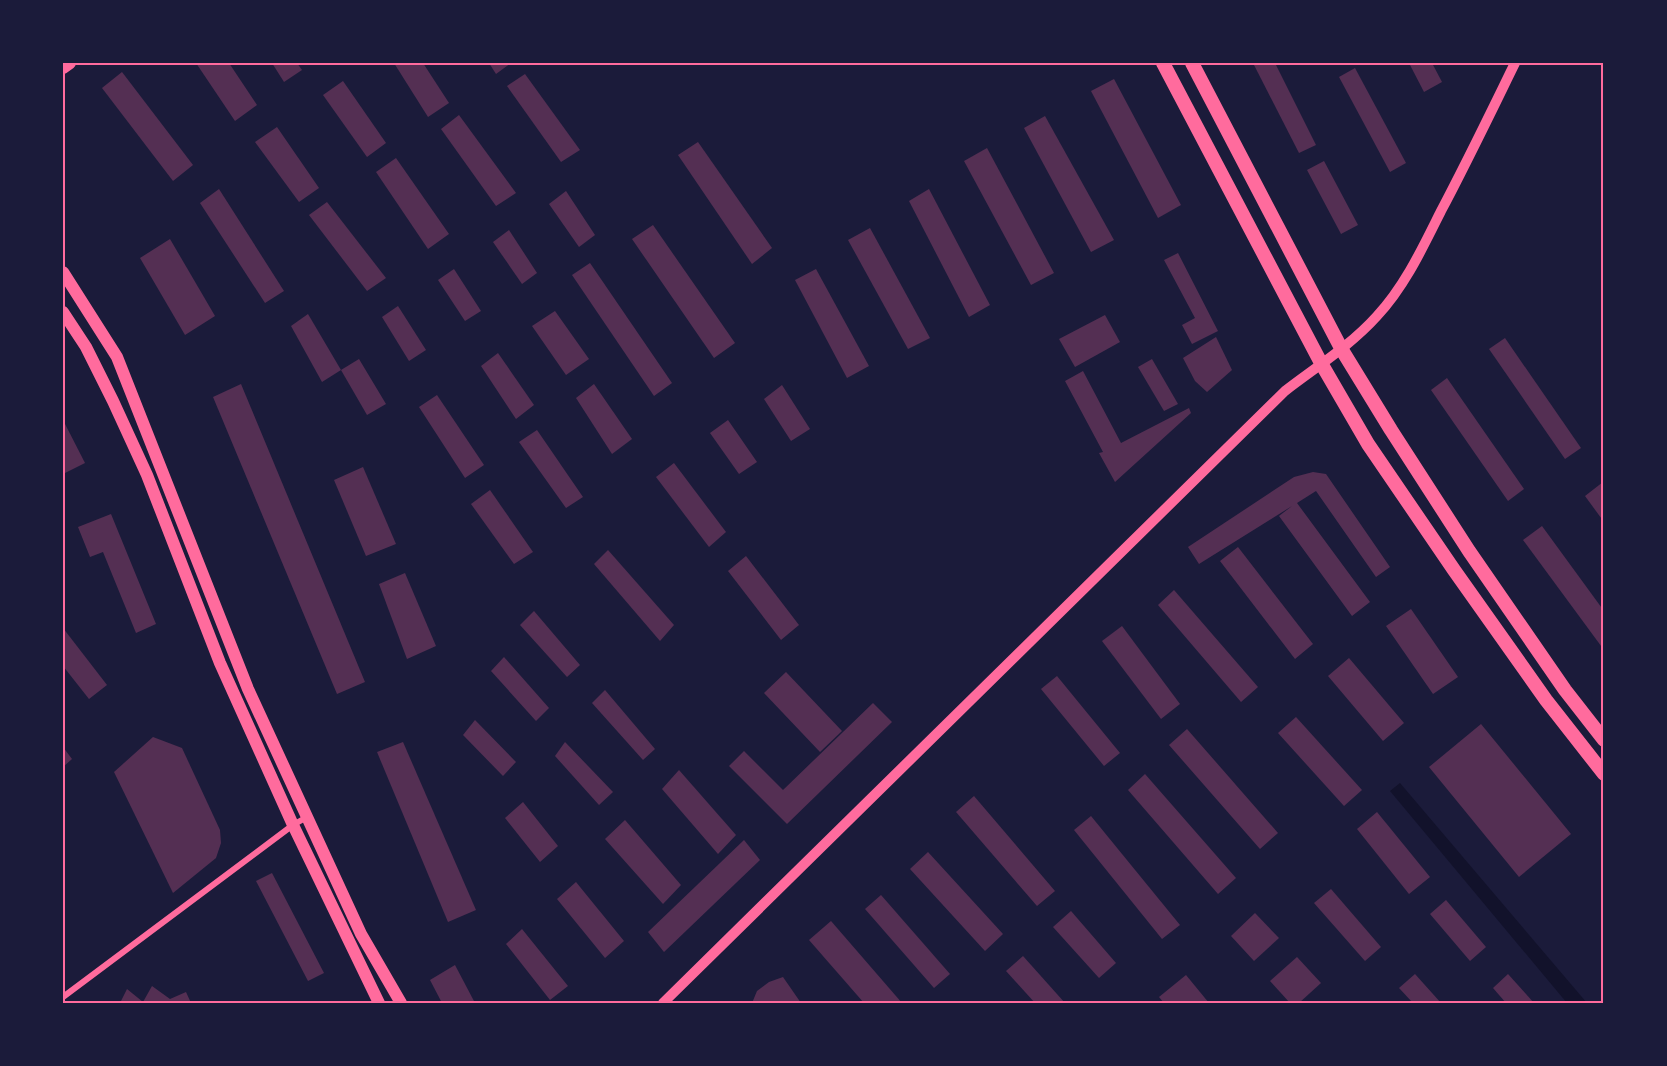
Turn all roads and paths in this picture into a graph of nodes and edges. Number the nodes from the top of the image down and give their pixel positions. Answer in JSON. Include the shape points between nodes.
{"nodes":[{"id":1,"x":70,"y":63,"type":"edge"},
{"id":2,"x":1163,"y":63,"type":"edge"},
{"id":3,"x":1192,"y":63,"type":"edge"},
{"id":4,"x":1515,"y":63,"type":"edge"},
{"id":5,"x":63,"y":68,"type":"edge"},
{"id":6,"x":63,"y":272,"type":"edge"},
{"id":7,"x":63,"y":312,"type":"edge"},
{"id":8,"x":1342,"y":350,"type":"junction"},
{"id":9,"x":1321,"y":363,"type":"junction"},
{"id":10,"x":1604,"y":740,"type":"edge"},
{"id":11,"x":1604,"y":774,"type":"edge"},
{"id":12,"x":307,"y":817,"type":"junction"},
{"id":13,"x":293,"y":825,"type":"junction"},
{"id":14,"x":63,"y":997,"type":"edge"},
{"id":15,"x":379,"y":1003,"type":"edge"},
{"id":16,"x":401,"y":1003,"type":"edge"},
{"id":17,"x":663,"y":1003,"type":"edge"}],
"edges":[{"from":1,"to":5,"type":"main road"},
{"from":2,"to":9,"type":"main road"},
{"from":3,"to":8,"type":"main road"},
{"from":4,"to":8,"type":"street","via":[[1415,262],[1379,314]]},
{"from":6,"to":12,"type":"main road","via":[[117,357],[248,689]]},
{"from":7,"to":13,"type":"main road","via":[[91,356],[147,475],[220,663]]},
{"from":8,"to":9,"type":"street"},
{"from":8,"to":10,"type":"main road","via":[[1469,551]]},
{"from":9,"to":11,"type":"main road","via":[[1368,444],[1448,562]]},
{"from":9,"to":17,"type":"street","via":[[1285,392]]},
{"from":12,"to":13,"type":"street"},
{"from":12,"to":16,"type":"main road","via":[[361,933]]},
{"from":13,"to":14,"type":"street"},
{"from":13,"to":15,"type":"main road"}]}
